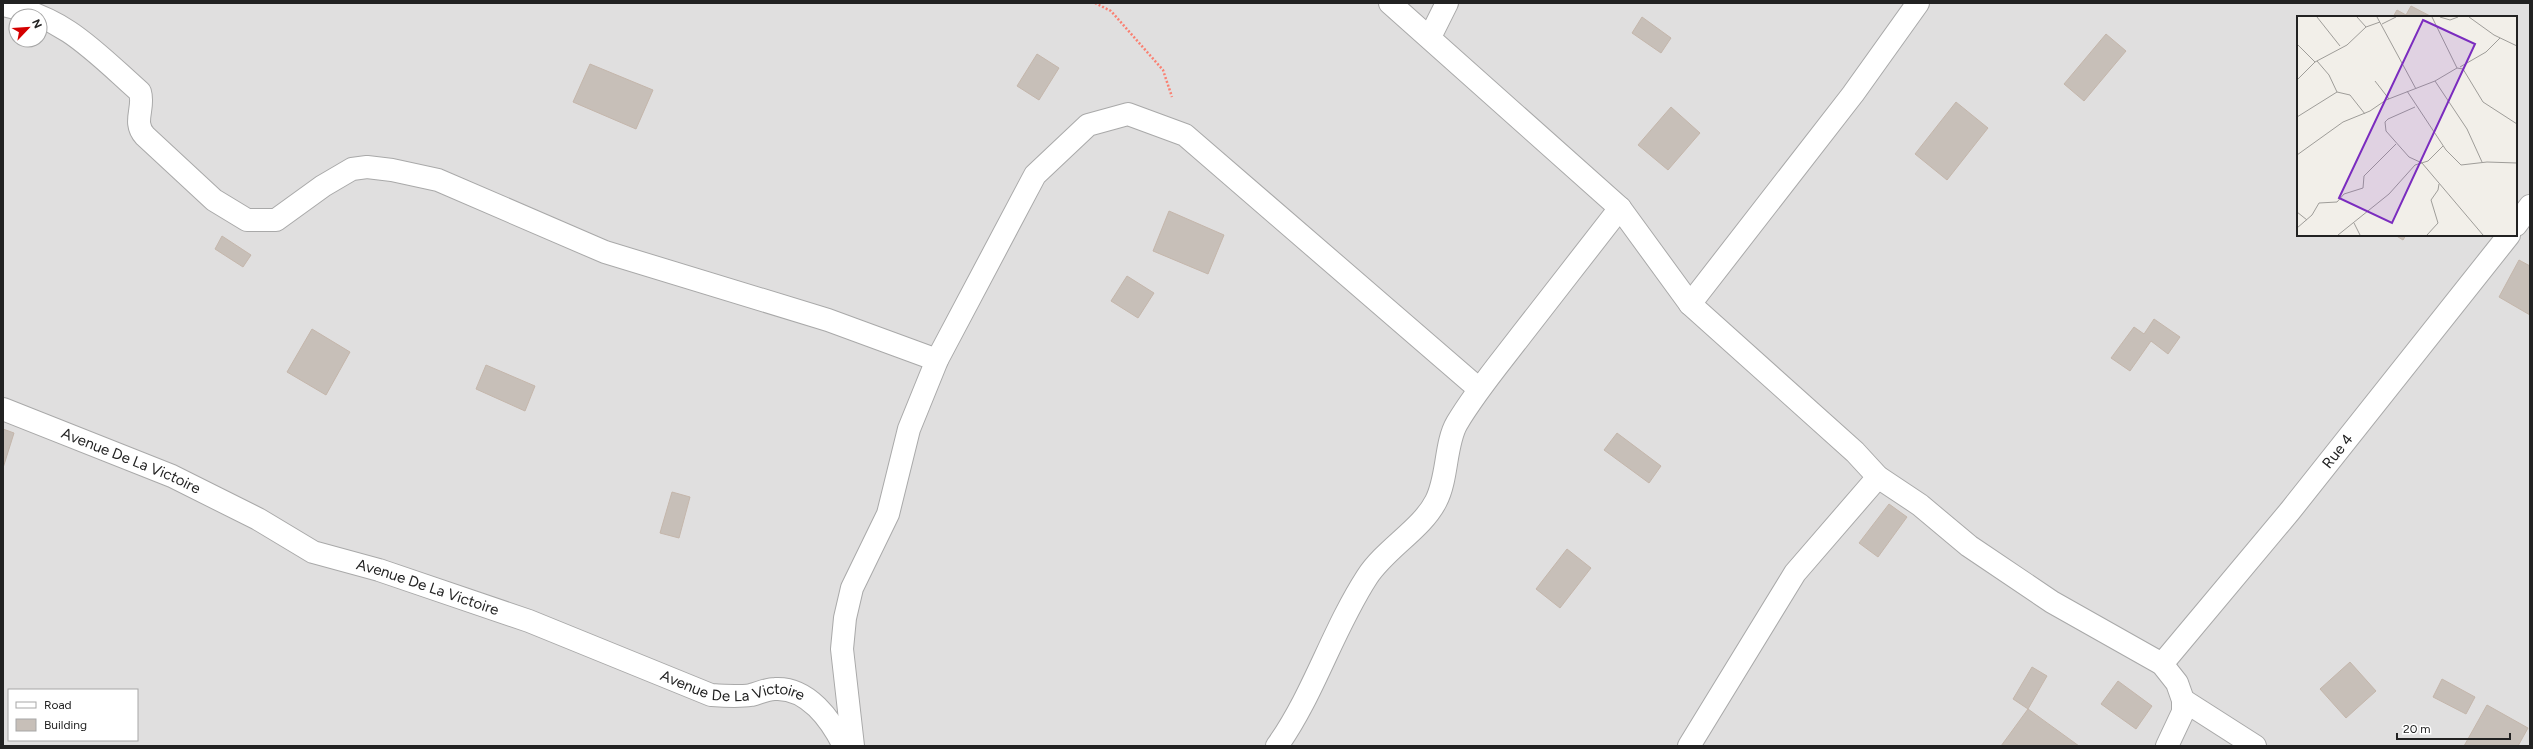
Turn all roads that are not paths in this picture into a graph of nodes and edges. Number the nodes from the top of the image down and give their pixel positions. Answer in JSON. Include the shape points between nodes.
{"nodes":[{"id":1,"x":1390,"y":3,"type":"edge"},
{"id":2,"x":1448,"y":3,"type":"edge"},
{"id":3,"x":1918,"y":3,"type":"edge"},
{"id":4,"x":3,"y":5,"type":"edge"},
{"id":5,"x":1430,"y":38,"type":"junction"},
{"id":6,"x":2530,"y":206,"type":"edge"},
{"id":7,"x":1620,"y":208,"type":"junction"},
{"id":8,"x":2517,"y":224,"type":"edge"},
{"id":9,"x":2508,"y":236,"type":"edge"},
{"id":10,"x":1690,"y":304,"type":"junction"},
{"id":11,"x":937,"y":360,"type":"junction"},
{"id":12,"x":1479,"y":389,"type":"junction"},
{"id":13,"x":3,"y":409,"type":"edge"},
{"id":14,"x":1878,"y":477,"type":"junction"},
{"id":15,"x":2162,"y":664,"type":"junction"},
{"id":16,"x":2183,"y":700,"type":"junction"},
{"id":17,"x":844,"y":746,"type":"edge"},
{"id":18,"x":853,"y":746,"type":"edge"},
{"id":19,"x":1277,"y":746,"type":"edge"},
{"id":20,"x":1689,"y":746,"type":"edge"},
{"id":21,"x":2167,"y":746,"type":"edge"},
{"id":22,"x":2255,"y":746,"type":"edge"}],
"edges":[{"from":1,"to":5,"type":"street"},
{"from":2,"to":5,"type":"street"},
{"from":3,"to":10,"type":"street","via":[[1848,100]]},
{"from":4,"to":11,"type":"street","via":[[40,15],[73,32],[140,92],[142,101],[138,121],[145,136],[214,200],[247,220],[276,220],[323,186],[352,169],[367,167],[392,170],[438,180],[605,252],[828,320]]},
{"from":5,"to":7,"type":"street"},
{"from":6,"to":8,"type":"street"},
{"from":7,"to":10,"type":"street"},
{"from":7,"to":12,"type":"street"},
{"from":9,"to":15,"type":"street","name":"Rue 4","via":[[2290,511]]},
{"from":10,"to":14,"type":"street","via":[[1855,452]]},
{"from":11,"to":12,"type":"street","via":[[1035,175],[1088,125],[1128,114],[1185,135]]},
{"from":11,"to":18,"type":"street","via":[[909,429],[888,514],[852,588],[845,618],[842,649]]},
{"from":12,"to":19,"type":"street","via":[[1455,425],[1442,487],[1436,502],[1422,520],[1380,559],[1368,575],[1350,603],[1296,720]]},
{"from":13,"to":17,"type":"street","name":"Avenue De La Victoire","via":[[172,476],[258,519],[313,552],[379,570],[529,621],[711,695],[733,697],[775,689],[799,694],[820,708]]},
{"from":14,"to":15,"type":"street","via":[[1920,505],[1969,546],[2052,602]]},
{"from":14,"to":20,"type":"street","via":[[1795,573]]},
{"from":15,"to":16,"type":"street","via":[[2176,683]]},
{"from":16,"to":21,"type":"street","via":[[2182,712]]},
{"from":16,"to":22,"type":"street"}]}
